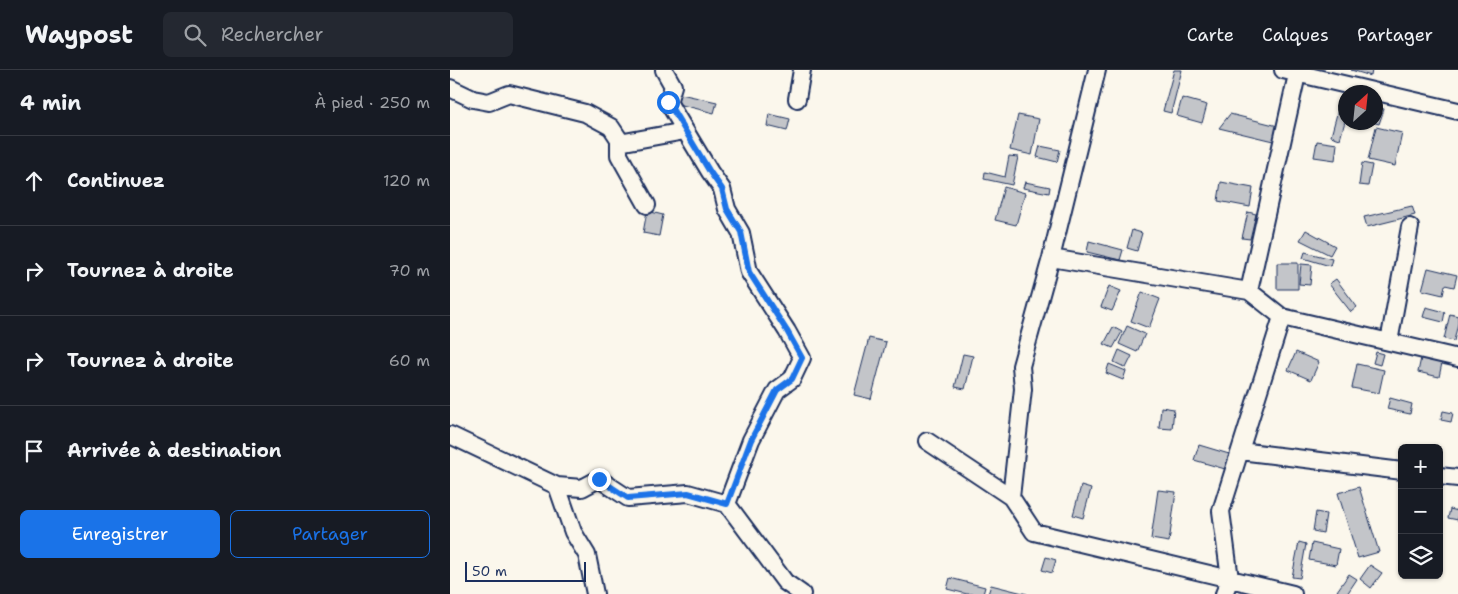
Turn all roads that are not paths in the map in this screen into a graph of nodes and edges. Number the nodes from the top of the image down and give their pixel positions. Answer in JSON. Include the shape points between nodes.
{"nodes":[{"id":1,"x":664,"y":70,"type":"edge"},
{"id":2,"x":802,"y":70,"type":"edge"},
{"id":3,"x":1097,"y":70,"type":"edge"},
{"id":4,"x":1293,"y":71,"type":"edge"},
{"id":5,"x":450,"y":88,"type":"edge"},
{"id":6,"x":797,"y":99,"type":"dead end"},
{"id":7,"x":1458,"y":111,"type":"edge"},
{"id":8,"x":685,"y":131,"type":"junction"},
{"id":9,"x":619,"y":143,"type":"junction"},
{"id":10,"x":647,"y":205,"type":"dead end"},
{"id":11,"x":1410,"y":227,"type":"dead end"},
{"id":12,"x":1051,"y":258,"type":"junction"},
{"id":13,"x":1249,"y":290,"type":"junction"},
{"id":14,"x":1282,"y":318,"type":"junction"},
{"id":15,"x":1389,"y":342,"type":"junction"},
{"id":16,"x":1458,"y":358,"type":"edge"},
{"id":17,"x":450,"y":435,"type":"edge"},
{"id":18,"x":927,"y":440,"type":"dead end"},
{"id":19,"x":1240,"y":451,"type":"junction"},
{"id":20,"x":1398,"y":471,"type":"edge"},
{"id":21,"x":1443,"y":476,"type":"edge"},
{"id":22,"x":1458,"y":478,"type":"edge"},
{"id":23,"x":557,"y":486,"type":"junction"},
{"id":24,"x":1010,"y":497,"type":"junction"},
{"id":25,"x":727,"y":504,"type":"junction"},
{"id":26,"x":1227,"y":586,"type":"edge"},
{"id":27,"x":595,"y":594,"type":"edge"},
{"id":28,"x":802,"y":594,"type":"edge"},
{"id":29,"x":1294,"y":594,"type":"edge"}],
"edges":[{"from":1,"to":8,"type":"street","via":[[673,86],[668,102]]},
{"from":2,"to":6,"type":"street"},
{"from":3,"to":12,"type":"street"},
{"from":4,"to":7,"type":"street"},
{"from":4,"to":13,"type":"street"},
{"from":5,"to":9,"type":"street","via":[[489,102],[509,94],[585,113],[611,127]]},
{"from":8,"to":9,"type":"street"},
{"from":8,"to":25,"type":"street","via":[[722,189],[727,209],[741,232],[749,272],[802,358],[792,379],[777,390],[751,440]]},
{"from":9,"to":10,"type":"street","via":[[619,155]]},
{"from":11,"to":15,"type":"street"},
{"from":12,"to":13,"type":"street"},
{"from":12,"to":24,"type":"street","via":[[1021,366],[1023,389]]},
{"from":13,"to":14,"type":"street"},
{"from":14,"to":15,"type":"street"},
{"from":14,"to":19,"type":"street"},
{"from":15,"to":16,"type":"street"},
{"from":17,"to":23,"type":"street"},
{"from":18,"to":24,"type":"street"},
{"from":19,"to":20,"type":"street"},
{"from":19,"to":26,"type":"street","via":[[1221,511]]},
{"from":21,"to":22,"type":"street"},
{"from":23,"to":25,"type":"street","via":[[582,488],[599,479],[628,498],[688,493]]},
{"from":23,"to":27,"type":"street","via":[[573,532],[586,555]]},
{"from":24,"to":26,"type":"street","via":[[1034,532]]},
{"from":25,"to":28,"type":"street","via":[[785,582]]},
{"from":26,"to":29,"type":"street"}]}
